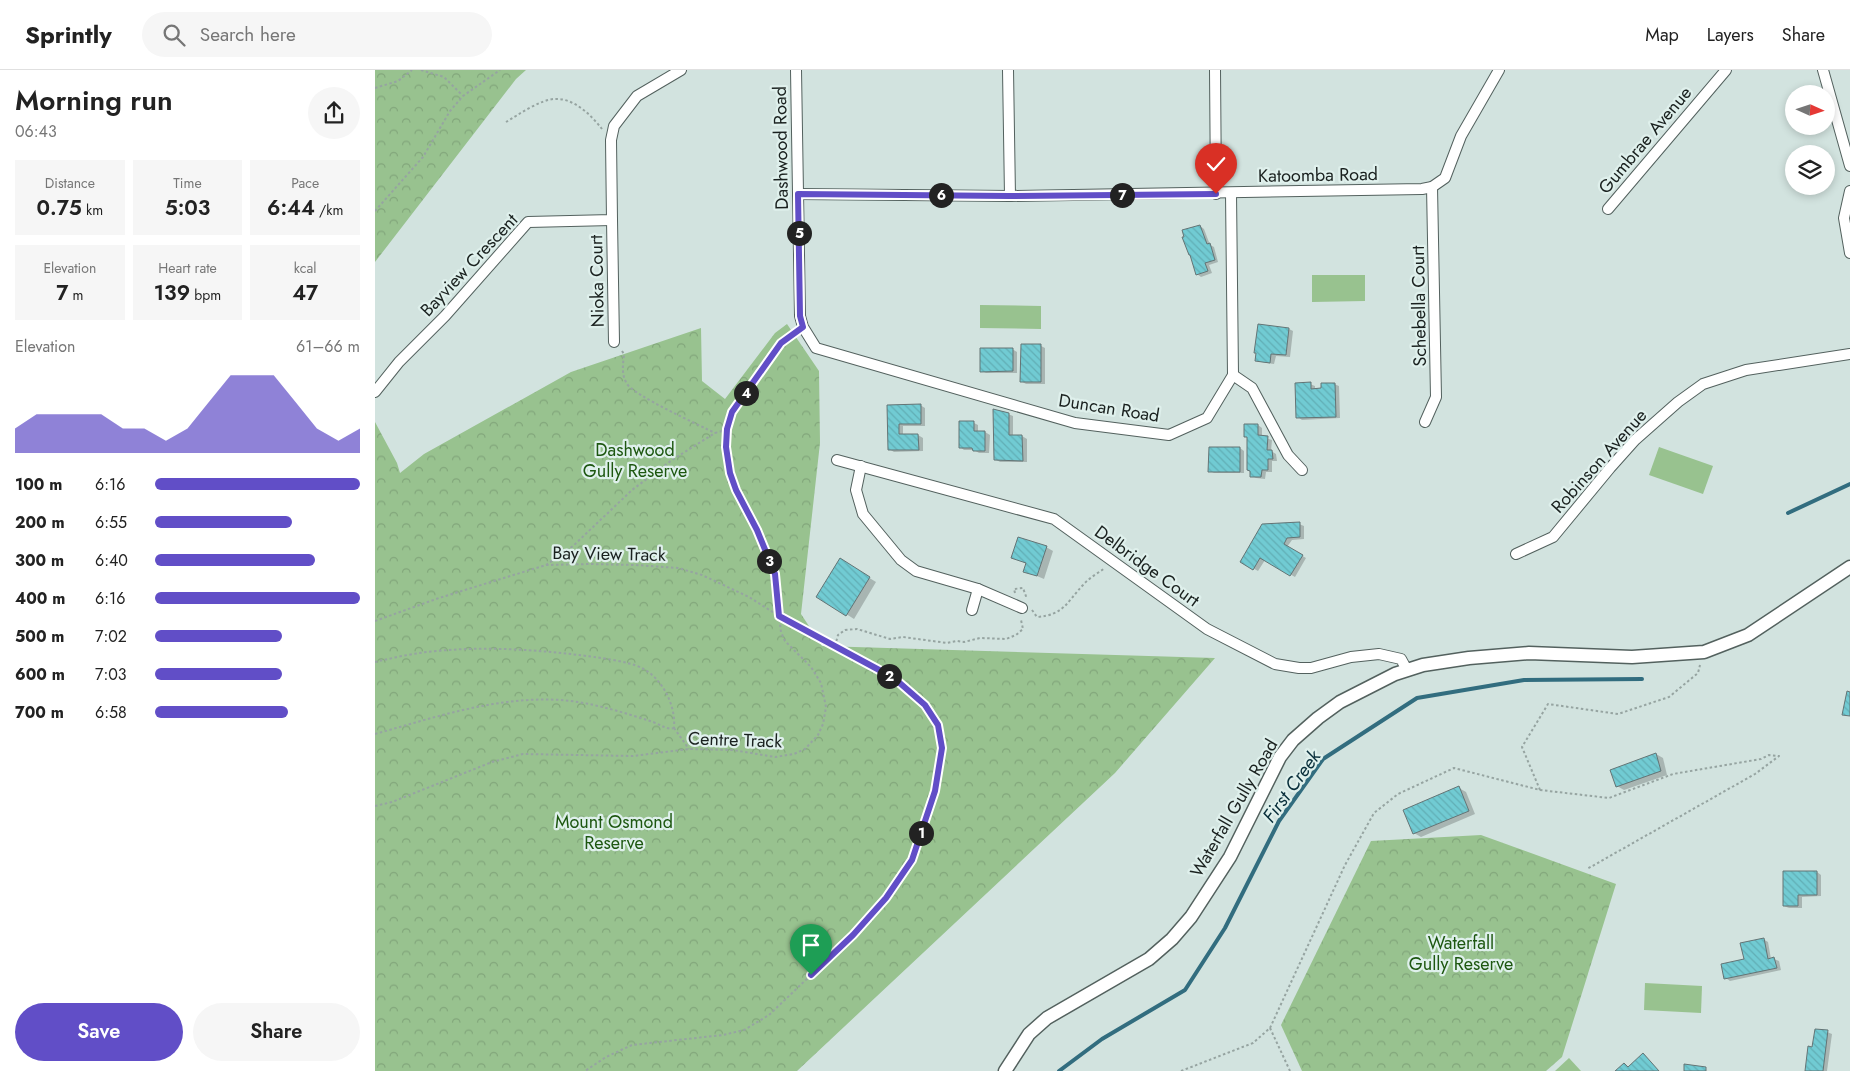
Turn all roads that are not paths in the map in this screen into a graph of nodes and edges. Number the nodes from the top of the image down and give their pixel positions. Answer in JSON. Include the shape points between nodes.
{"nodes":[{"id":1,"x":681,"y":70,"type":"edge"},
{"id":2,"x":796,"y":70,"type":"edge"},
{"id":3,"x":1008,"y":70,"type":"edge"},
{"id":4,"x":1215,"y":70,"type":"edge"},
{"id":5,"x":1499,"y":70,"type":"edge"},
{"id":6,"x":1726,"y":70,"type":"edge"},
{"id":7,"x":1823,"y":70,"type":"edge"},
{"id":8,"x":1850,"y":166,"type":"edge"},
{"id":9,"x":1432,"y":187,"type":"junction"},
{"id":10,"x":1850,"y":191,"type":"edge"},
{"id":11,"x":1231,"y":193,"type":"junction"},
{"id":12,"x":798,"y":194,"type":"junction"},
{"id":13,"x":1216,"y":194,"type":"junction"},
{"id":14,"x":1009,"y":196,"type":"junction"},
{"id":15,"x":1608,"y":209,"type":"dead end"},
{"id":16,"x":612,"y":220,"type":"junction"},
{"id":17,"x":1850,"y":253,"type":"edge"},
{"id":18,"x":800,"y":316,"type":"joint"},
{"id":19,"x":614,"y":342,"type":"road end"},
{"id":20,"x":1850,"y":354,"type":"edge"},
{"id":21,"x":1233,"y":375,"type":"junction"},
{"id":22,"x":375,"y":392,"type":"edge"},
{"id":23,"x":1425,"y":422,"type":"dead end"},
{"id":24,"x":837,"y":460,"type":"dead end"},
{"id":25,"x":861,"y":466,"type":"junction"},
{"id":26,"x":1302,"y":470,"type":"dead end"},
{"id":27,"x":1516,"y":554,"type":"dead end"},
{"id":28,"x":1850,"y":567,"type":"edge"},
{"id":29,"x":978,"y":589,"type":"junction"},
{"id":30,"x":1021,"y":608,"type":"road end"},
{"id":31,"x":972,"y":610,"type":"dead end"},
{"id":32,"x":1407,"y":670,"type":"junction"},
{"id":33,"x":1005,"y":1071,"type":"edge"}],
"edges":[{"from":1,"to":16,"type":"street","via":[[637,96],[614,126],[611,140]]},
{"from":2,"to":12,"type":"street","name":"Dashwood Road"},
{"from":3,"to":14,"type":"street"},
{"from":4,"to":13,"type":"street"},
{"from":5,"to":9,"type":"street","via":[[1461,136],[1445,178]]},
{"from":6,"to":15,"type":"street","name":"Gumbrae Avenue"},
{"from":7,"to":8,"type":"street"},
{"from":9,"to":11,"type":"street","name":"Katoomba Road"},
{"from":9,"to":23,"type":"street","name":"Schebella Court","via":[[1437,396]]},
{"from":10,"to":17,"type":"street","via":[[1844,218]]},
{"from":11,"to":13,"type":"street","name":"Katoomba Road"},
{"from":11,"to":21,"type":"street"},
{"from":12,"to":14,"type":"street","name":"Katoomba Road"},
{"from":12,"to":18,"type":"street","name":"Dashwood Road"},
{"from":13,"to":14,"type":"street","name":"Katoomba Road"},
{"from":16,"to":19,"type":"street","name":"Nioka Court"},
{"from":16,"to":22,"type":"street","name":"Bayview Crescent","via":[[528,222]]},
{"from":18,"to":21,"type":"street","name":"Duncan Road","via":[[816,348],[1075,423],[1169,435],[1207,418]]},
{"from":20,"to":27,"type":"street","name":"Robinson Avenue","via":[[1747,370],[1703,384],[1635,440],[1553,537]]},
{"from":21,"to":26,"type":"street","via":[[1252,388],[1288,455]]},
{"from":24,"to":25,"type":"street","name":"Delbridge Court"},
{"from":25,"to":29,"type":"street","via":[[856,490],[863,514],[901,560],[915,570]]},
{"from":25,"to":32,"type":"street","name":"Delbridge Court","via":[[1054,518],[1207,629],[1270,662],[1311,668],[1351,657],[1379,654],[1401,658]]},
{"from":28,"to":32,"type":"street","name":"Waterfall Gully Road","via":[[1747,635],[1704,652],[1632,657],[1529,653],[1469,658]]},
{"from":29,"to":30,"type":"street"},
{"from":29,"to":31,"type":"street"},
{"from":32,"to":33,"type":"street","name":"Waterfall Gully Road","via":[[1341,702],[1293,740],[1280,757],[1230,857],[1173,939],[1149,959],[1047,1018],[1029,1034]]}]}
